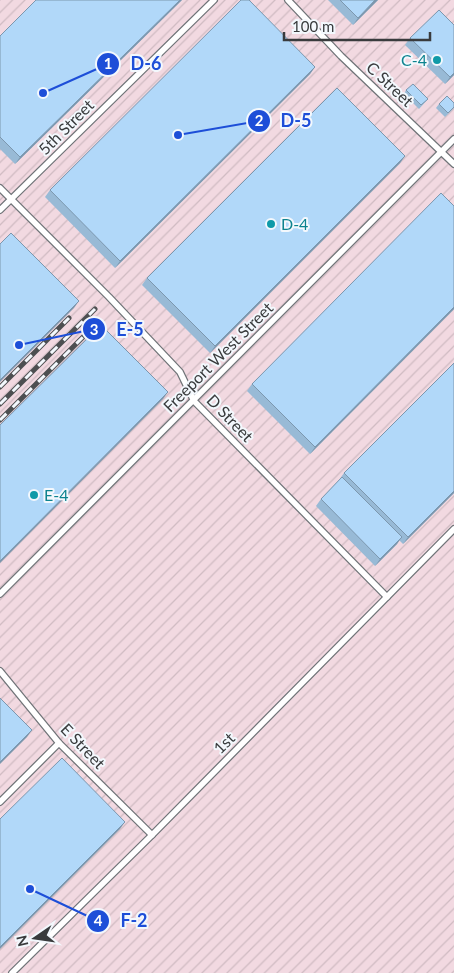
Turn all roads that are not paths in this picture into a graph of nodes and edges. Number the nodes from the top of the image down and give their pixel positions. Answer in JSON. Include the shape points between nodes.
{"nodes":[{"id":1,"x":214,"y":0,"type":"edge"},
{"id":2,"x":288,"y":0,"type":"edge"},
{"id":3,"x":454,"y":139,"type":"edge"},
{"id":4,"x":442,"y":152,"type":"junction"},
{"id":5,"x":454,"y":164,"type":"edge"},
{"id":6,"x":0,"y":188,"type":"edge"},
{"id":7,"x":11,"y":199,"type":"junction"},
{"id":8,"x":0,"y":210,"type":"edge"},
{"id":9,"x":194,"y":400,"type":"junction"},
{"id":10,"x":454,"y":529,"type":"edge"},
{"id":11,"x":0,"y":594,"type":"edge"},
{"id":12,"x":387,"y":597,"type":"junction"},
{"id":13,"x":0,"y":671,"type":"edge"},
{"id":14,"x":59,"y":743,"type":"junction"},
{"id":15,"x":0,"y":802,"type":"edge"},
{"id":16,"x":152,"y":835,"type":"junction"},
{"id":17,"x":12,"y":973,"type":"edge"}],
"edges":[{"from":1,"to":7,"type":"lane","name":"5th Street"},
{"from":2,"to":4,"type":"lane","name":"C Street","via":[[341,56]]},
{"from":3,"to":4,"type":"lane","name":"Freeport West Street"},
{"from":4,"to":5,"type":"lane","name":"C Street"},
{"from":4,"to":9,"type":"lane","name":"Freeport West Street"},
{"from":6,"to":7,"type":"lane","name":"D Street"},
{"from":7,"to":8,"type":"lane","name":"5th Street"},
{"from":7,"to":9,"type":"lane","name":"D Street","via":[[180,372]]},
{"from":9,"to":11,"type":"lane","name":"Freeport West Street"},
{"from":9,"to":12,"type":"lane","name":"D Street"},
{"from":10,"to":12,"type":"lane","name":"1st"},
{"from":12,"to":16,"type":"lane","name":"1st"},
{"from":13,"to":14,"type":"lane","name":"E Street"},
{"from":14,"to":15,"type":"lane"},
{"from":14,"to":16,"type":"lane","name":"E Street"},
{"from":16,"to":17,"type":"lane","name":"1st"}]}
